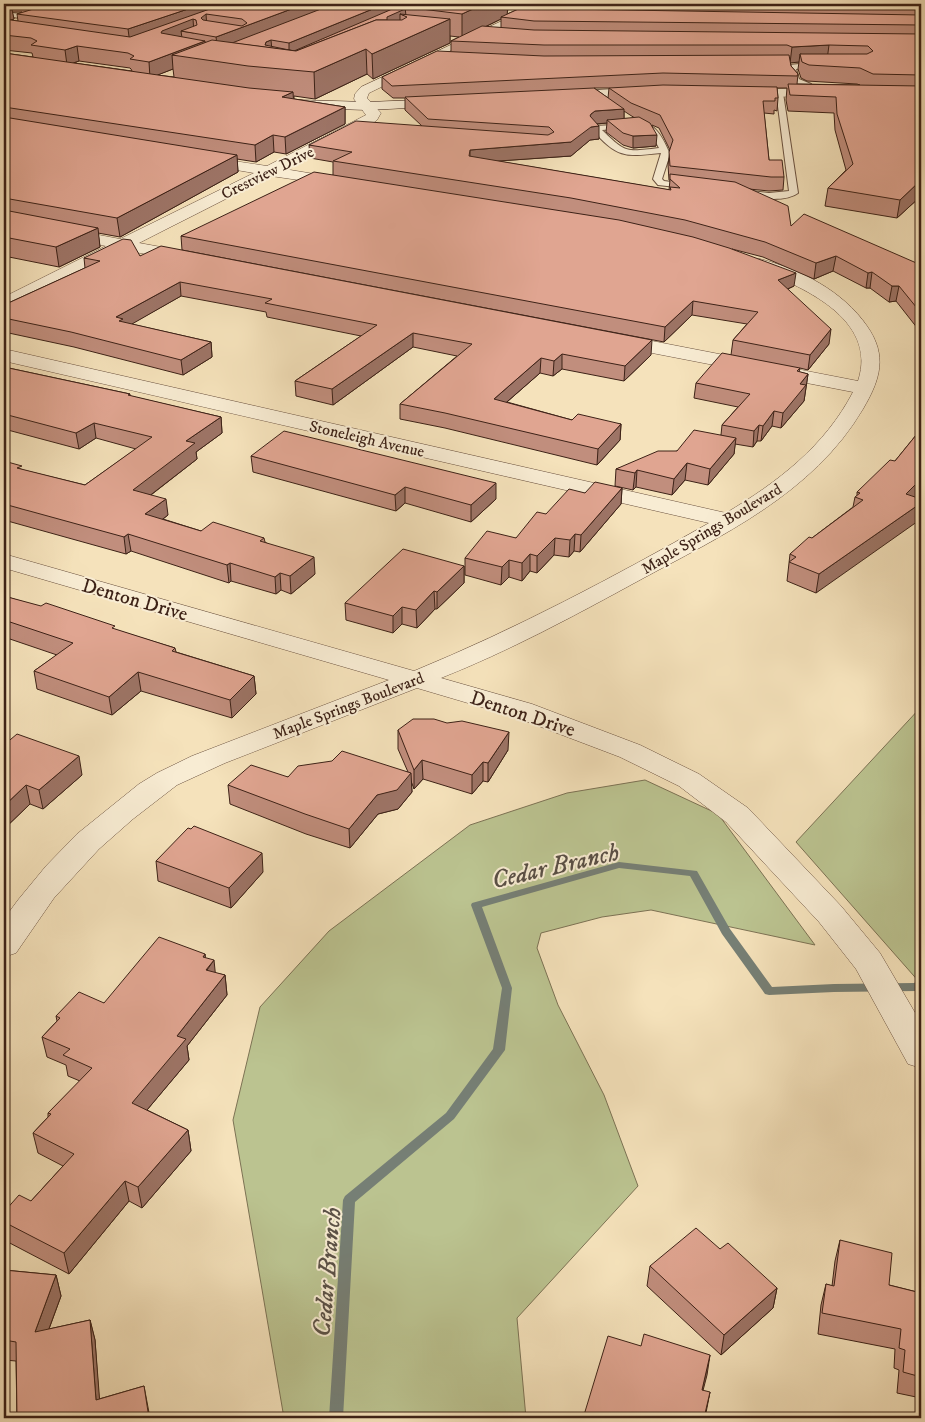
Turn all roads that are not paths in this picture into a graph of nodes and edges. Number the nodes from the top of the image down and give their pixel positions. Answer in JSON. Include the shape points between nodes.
{"nodes":[{"id":1,"x":541,"y":7,"type":"edge"},
{"id":2,"x":506,"y":13,"type":"edge"},
{"id":3,"x":4,"y":14,"type":"edge"},
{"id":4,"x":522,"y":15,"type":"junction"},
{"id":5,"x":36,"y":18,"type":"edge"},
{"id":6,"x":480,"y":35,"type":"junction"},
{"id":7,"x":500,"y":37,"type":"edge"},
{"id":8,"x":431,"y":58,"type":"junction"},
{"id":9,"x":450,"y":60,"type":"edge"},
{"id":10,"x":827,"y":64,"type":"edge"},
{"id":11,"x":826,"y":86,"type":"edge"},
{"id":12,"x":805,"y":90,"type":"junction"},
{"id":13,"x":662,"y":91,"type":"edge"},
{"id":14,"x":731,"y":92,"type":"edge"},
{"id":15,"x":779,"y":93,"type":"junction"},
{"id":16,"x":591,"y":94,"type":"junction"},
{"id":17,"x":842,"y":95,"type":"edge"},
{"id":18,"x":553,"y":96,"type":"edge"},
{"id":19,"x":282,"y":102,"type":"edge"},
{"id":20,"x":454,"y":102,"type":"edge"},
{"id":21,"x":604,"y":103,"type":"edge"},
{"id":22,"x":368,"y":106,"type":"junction"},
{"id":23,"x":626,"y":119,"type":"edge"},
{"id":24,"x":639,"y":125,"type":"junction"},
{"id":25,"x":664,"y":150,"type":"junction"},
{"id":26,"x":298,"y":157,"type":"junction"},
{"id":27,"x":188,"y":158,"type":"edge"},
{"id":28,"x":270,"y":171,"type":"junction"},
{"id":29,"x":321,"y":179,"type":"junction"},
{"id":30,"x":359,"y":185,"type":"edge"},
{"id":31,"x":703,"y":189,"type":"edge"},
{"id":32,"x":731,"y":192,"type":"edge"},
{"id":33,"x":4,"y":222,"type":"edge"},
{"id":34,"x":121,"y":244,"type":"junction"},
{"id":35,"x":742,"y":258,"type":"edge"},
{"id":36,"x":208,"y":261,"type":"edge"},
{"id":37,"x":4,"y":304,"type":"edge"},
{"id":38,"x":596,"y":336,"type":"edge"},
{"id":39,"x":4,"y":355,"type":"edge"},
{"id":40,"x":865,"y":388,"type":"junction"},
{"id":41,"x":730,"y":521,"type":"junction"},
{"id":42,"x":4,"y":561,"type":"edge"},
{"id":43,"x":414,"y":680,"type":"junction"},
{"id":44,"x":4,"y":945,"type":"edge"},
{"id":45,"x":918,"y":1048,"type":"edge"}],
"edges":[{"from":1,"to":4,"type":"street","name":"Crestview Drive"},
{"from":2,"to":4,"type":"lane"},
{"from":3,"to":5,"type":"lane"},
{"from":4,"to":6,"type":"street","name":"Crestview Drive"},
{"from":6,"to":7,"type":"street"},
{"from":6,"to":8,"type":"street","name":"Crestview Drive","via":[[453,44]]},
{"from":8,"to":9,"type":"lane"},
{"from":8,"to":22,"type":"street","name":"Crestview Drive","via":[[365,90],[360,99]]},
{"from":10,"to":12,"type":"lane","via":[[792,67],[794,80]]},
{"from":11,"to":12,"type":"lane"},
{"from":12,"to":15,"type":"street"},
{"from":12,"to":17,"type":"street"},
{"from":13,"to":16,"type":"street"},
{"from":14,"to":15,"type":"street"},
{"from":15,"to":32,"type":"lane","via":[[794,193],[769,196]]},
{"from":16,"to":18,"type":"street"},
{"from":16,"to":21,"type":"lane"},
{"from":19,"to":22,"type":"street"},
{"from":20,"to":22,"type":"street"},
{"from":22,"to":26,"type":"street","name":"Crestview Drive","via":[[374,113],[358,131]]},
{"from":23,"to":24,"type":"lane"},
{"from":24,"to":25,"type":"lane","via":[[654,131]]},
{"from":24,"to":25,"type":"lane","via":[[595,128],[620,151]]},
{"from":25,"to":31,"type":"lane","via":[[666,154],[657,179],[661,183]]},
{"from":26,"to":28,"type":"street","name":"Crestview Drive"},
{"from":26,"to":29,"type":"street","via":[[308,171]]},
{"from":27,"to":28,"type":"street"},
{"from":28,"to":29,"type":"street"},
{"from":28,"to":34,"type":"street","name":"Crestview Drive"},
{"from":29,"to":30,"type":"street"},
{"from":33,"to":34,"type":"street"},
{"from":34,"to":36,"type":"street"},
{"from":34,"to":37,"type":"street","name":"Crestview Drive"},
{"from":35,"to":40,"type":"street","name":"Maple Springs Boulevard","via":[[800,280],[834,301],[852,317],[863,332],[871,364]]},
{"from":38,"to":40,"type":"street"},
{"from":39,"to":41,"type":"street","name":"Stoneleigh Avenue"},
{"from":40,"to":41,"type":"street","name":"Maple Springs Boulevard","via":[[838,433],[815,457],[786,484]]},
{"from":41,"to":43,"type":"street","name":"Maple Springs Boulevard","via":[[566,611]]},
{"from":42,"to":43,"type":"street","name":"Denton Drive"},
{"from":43,"to":44,"type":"street","name":"Maple Springs Boulevard","via":[[202,761],[165,781],[90,838],[43,888]]},
{"from":43,"to":45,"type":"street","name":"Denton Drive","via":[[522,710],[630,751],[689,780],[738,815],[824,907],[868,961]]}]}
